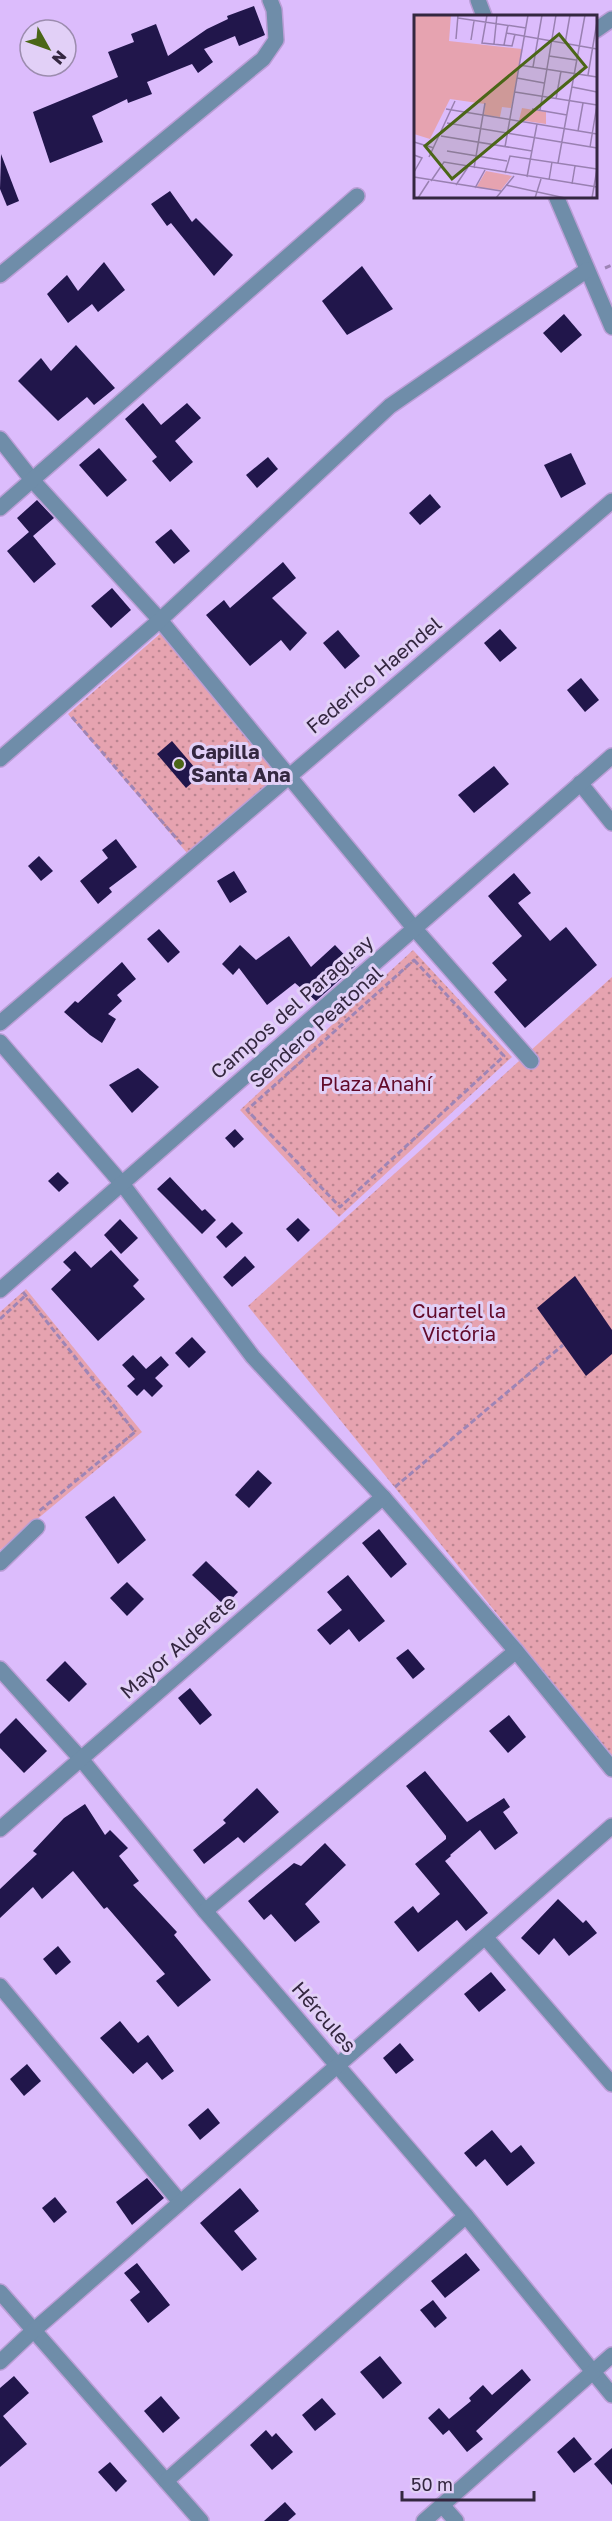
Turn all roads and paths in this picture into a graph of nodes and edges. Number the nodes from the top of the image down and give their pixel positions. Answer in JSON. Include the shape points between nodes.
{"nodes":[{"id":1,"x":270,"y":0,"type":"edge"},
{"id":2,"x":478,"y":0,"type":"edge"},
{"id":3,"x":484,"y":15,"type":"edge"},
{"id":4,"x":612,"y":19,"type":"edge"},
{"id":5,"x":597,"y":29,"type":"edge"},
{"id":6,"x":357,"y":196,"type":"dead end"},
{"id":7,"x":557,"y":198,"type":"edge"},
{"id":8,"x":587,"y":270,"type":"junction"},
{"id":9,"x":0,"y":275,"type":"edge"},
{"id":10,"x":612,"y":327,"type":"edge"},
{"id":11,"x":0,"y":439,"type":"edge"},
{"id":12,"x":33,"y":481,"type":"junction"},
{"id":13,"x":612,"y":501,"type":"edge"},
{"id":14,"x":0,"y":508,"type":"edge"},
{"id":15,"x":160,"y":620,"type":"junction"},
{"id":16,"x":69,"y":714,"type":"dead end"},
{"id":17,"x":612,"y":756,"type":"edge"},
{"id":18,"x":0,"y":759,"type":"edge"},
{"id":19,"x":288,"y":775,"type":"junction"},
{"id":20,"x":580,"y":783,"type":"junction"},
{"id":21,"x":612,"y":823,"type":"edge"},
{"id":22,"x":187,"y":850,"type":"dead end"},
{"id":23,"x":414,"y":928,"type":"junction"},
{"id":24,"x":0,"y":1023,"type":"edge"},
{"id":25,"x":0,"y":1042,"type":"edge"},
{"id":26,"x":504,"y":1056,"type":"joint"},
{"id":27,"x":531,"y":1061,"type":"dead end"},
{"id":28,"x":123,"y":1185,"type":"junction"},
{"id":29,"x":0,"y":1290,"type":"edge"},
{"id":30,"x":0,"y":1319,"type":"edge"},
{"id":31,"x":563,"y":1345,"type":"dead end"},
{"id":32,"x":383,"y":1497,"type":"junction"},
{"id":33,"x":36,"y":1520,"type":"joint"},
{"id":34,"x":0,"y":1563,"type":"edge"},
{"id":35,"x":516,"y":1651,"type":"junction"},
{"id":36,"x":0,"y":1669,"type":"edge"},
{"id":37,"x":81,"y":1760,"type":"junction"},
{"id":38,"x":612,"y":1769,"type":"edge"},
{"id":39,"x":612,"y":1826,"type":"edge"},
{"id":40,"x":0,"y":1829,"type":"edge"},
{"id":41,"x":205,"y":1911,"type":"junction"},
{"id":42,"x":486,"y":1938,"type":"junction"},
{"id":43,"x":0,"y":1986,"type":"edge"},
{"id":44,"x":338,"y":2065,"type":"junction"},
{"id":45,"x":612,"y":2084,"type":"edge"},
{"id":46,"x":180,"y":2202,"type":"junction"},
{"id":47,"x":466,"y":2216,"type":"junction"},
{"id":48,"x":0,"y":2292,"type":"edge"},
{"id":49,"x":33,"y":2331,"type":"junction"},
{"id":50,"x":612,"y":2355,"type":"edge"},
{"id":51,"x":0,"y":2362,"type":"edge"},
{"id":52,"x":592,"y":2372,"type":"junction"},
{"id":53,"x":612,"y":2395,"type":"edge"},
{"id":54,"x":166,"y":2481,"type":"junction"},
{"id":55,"x":442,"y":2505,"type":"junction"},
{"id":56,"x":201,"y":2521,"type":"edge"},
{"id":57,"x":424,"y":2521,"type":"edge"},
{"id":58,"x":456,"y":2521,"type":"edge"}],
"edges":[{"from":1,"to":9,"type":"street","via":[[276,40],[263,59]]},
{"from":2,"to":3,"type":"street"},
{"from":4,"to":5,"type":"street"},
{"from":6,"to":12,"type":"street"},
{"from":7,"to":8,"type":"street"},
{"from":8,"to":10,"type":"street"},
{"from":8,"to":15,"type":"street","via":[[390,406]]},
{"from":11,"to":12,"type":"street"},
{"from":12,"to":14,"type":"street"},
{"from":12,"to":15,"type":"street"},
{"from":13,"to":19,"type":"street","name":"Federico Haendel"},
{"from":15,"to":18,"type":"street"},
{"from":15,"to":19,"type":"street"},
{"from":16,"to":22,"type":"path"},
{"from":17,"to":20,"type":"street","name":"Campos del Paraguay"},
{"from":19,"to":23,"type":"street"},
{"from":19,"to":24,"type":"street","name":"Federico Haendel"},
{"from":20,"to":21,"type":"street"},
{"from":20,"to":23,"type":"street","name":"Campos del Paraguay"},
{"from":23,"to":27,"type":"street"},
{"from":23,"to":28,"type":"street","name":"Campos del Paraguay"},
{"from":25,"to":28,"type":"street"},
{"from":26,"to":26,"type":"path","name":"Sendero Peatonal","via":[[414,960],[247,1110],[340,1207]]},
{"from":28,"to":29,"type":"street","name":"Campos del Paraguay"},
{"from":28,"to":32,"type":"street","via":[[254,1357]]},
{"from":30,"to":33,"type":"path","via":[[25,1296],[135,1432]]},
{"from":31,"to":32,"type":"path"},
{"from":32,"to":35,"type":"street"},
{"from":32,"to":37,"type":"street","name":"Mayor Alderete"},
{"from":33,"to":34,"type":"street"},
{"from":35,"to":38,"type":"street"},
{"from":35,"to":41,"type":"street"},
{"from":36,"to":37,"type":"street","name":"Hércules"},
{"from":37,"to":40,"type":"street","name":"Mayor Alderete"},
{"from":37,"to":41,"type":"street","name":"Hércules"},
{"from":39,"to":42,"type":"street"},
{"from":41,"to":44,"type":"street","name":"Hércules"},
{"from":42,"to":44,"type":"street"},
{"from":42,"to":45,"type":"street"},
{"from":43,"to":46,"type":"street"},
{"from":44,"to":46,"type":"street"},
{"from":44,"to":47,"type":"street","name":"Hércules"},
{"from":46,"to":49,"type":"street"},
{"from":47,"to":52,"type":"street","name":"Hércules"},
{"from":47,"to":54,"type":"street"},
{"from":48,"to":49,"type":"street"},
{"from":49,"to":51,"type":"street"},
{"from":49,"to":54,"type":"street"},
{"from":50,"to":52,"type":"street"},
{"from":52,"to":53,"type":"street","name":"Hércules"},
{"from":52,"to":55,"type":"street"},
{"from":54,"to":56,"type":"street"},
{"from":55,"to":57,"type":"street"},
{"from":55,"to":58,"type":"street"}]}
